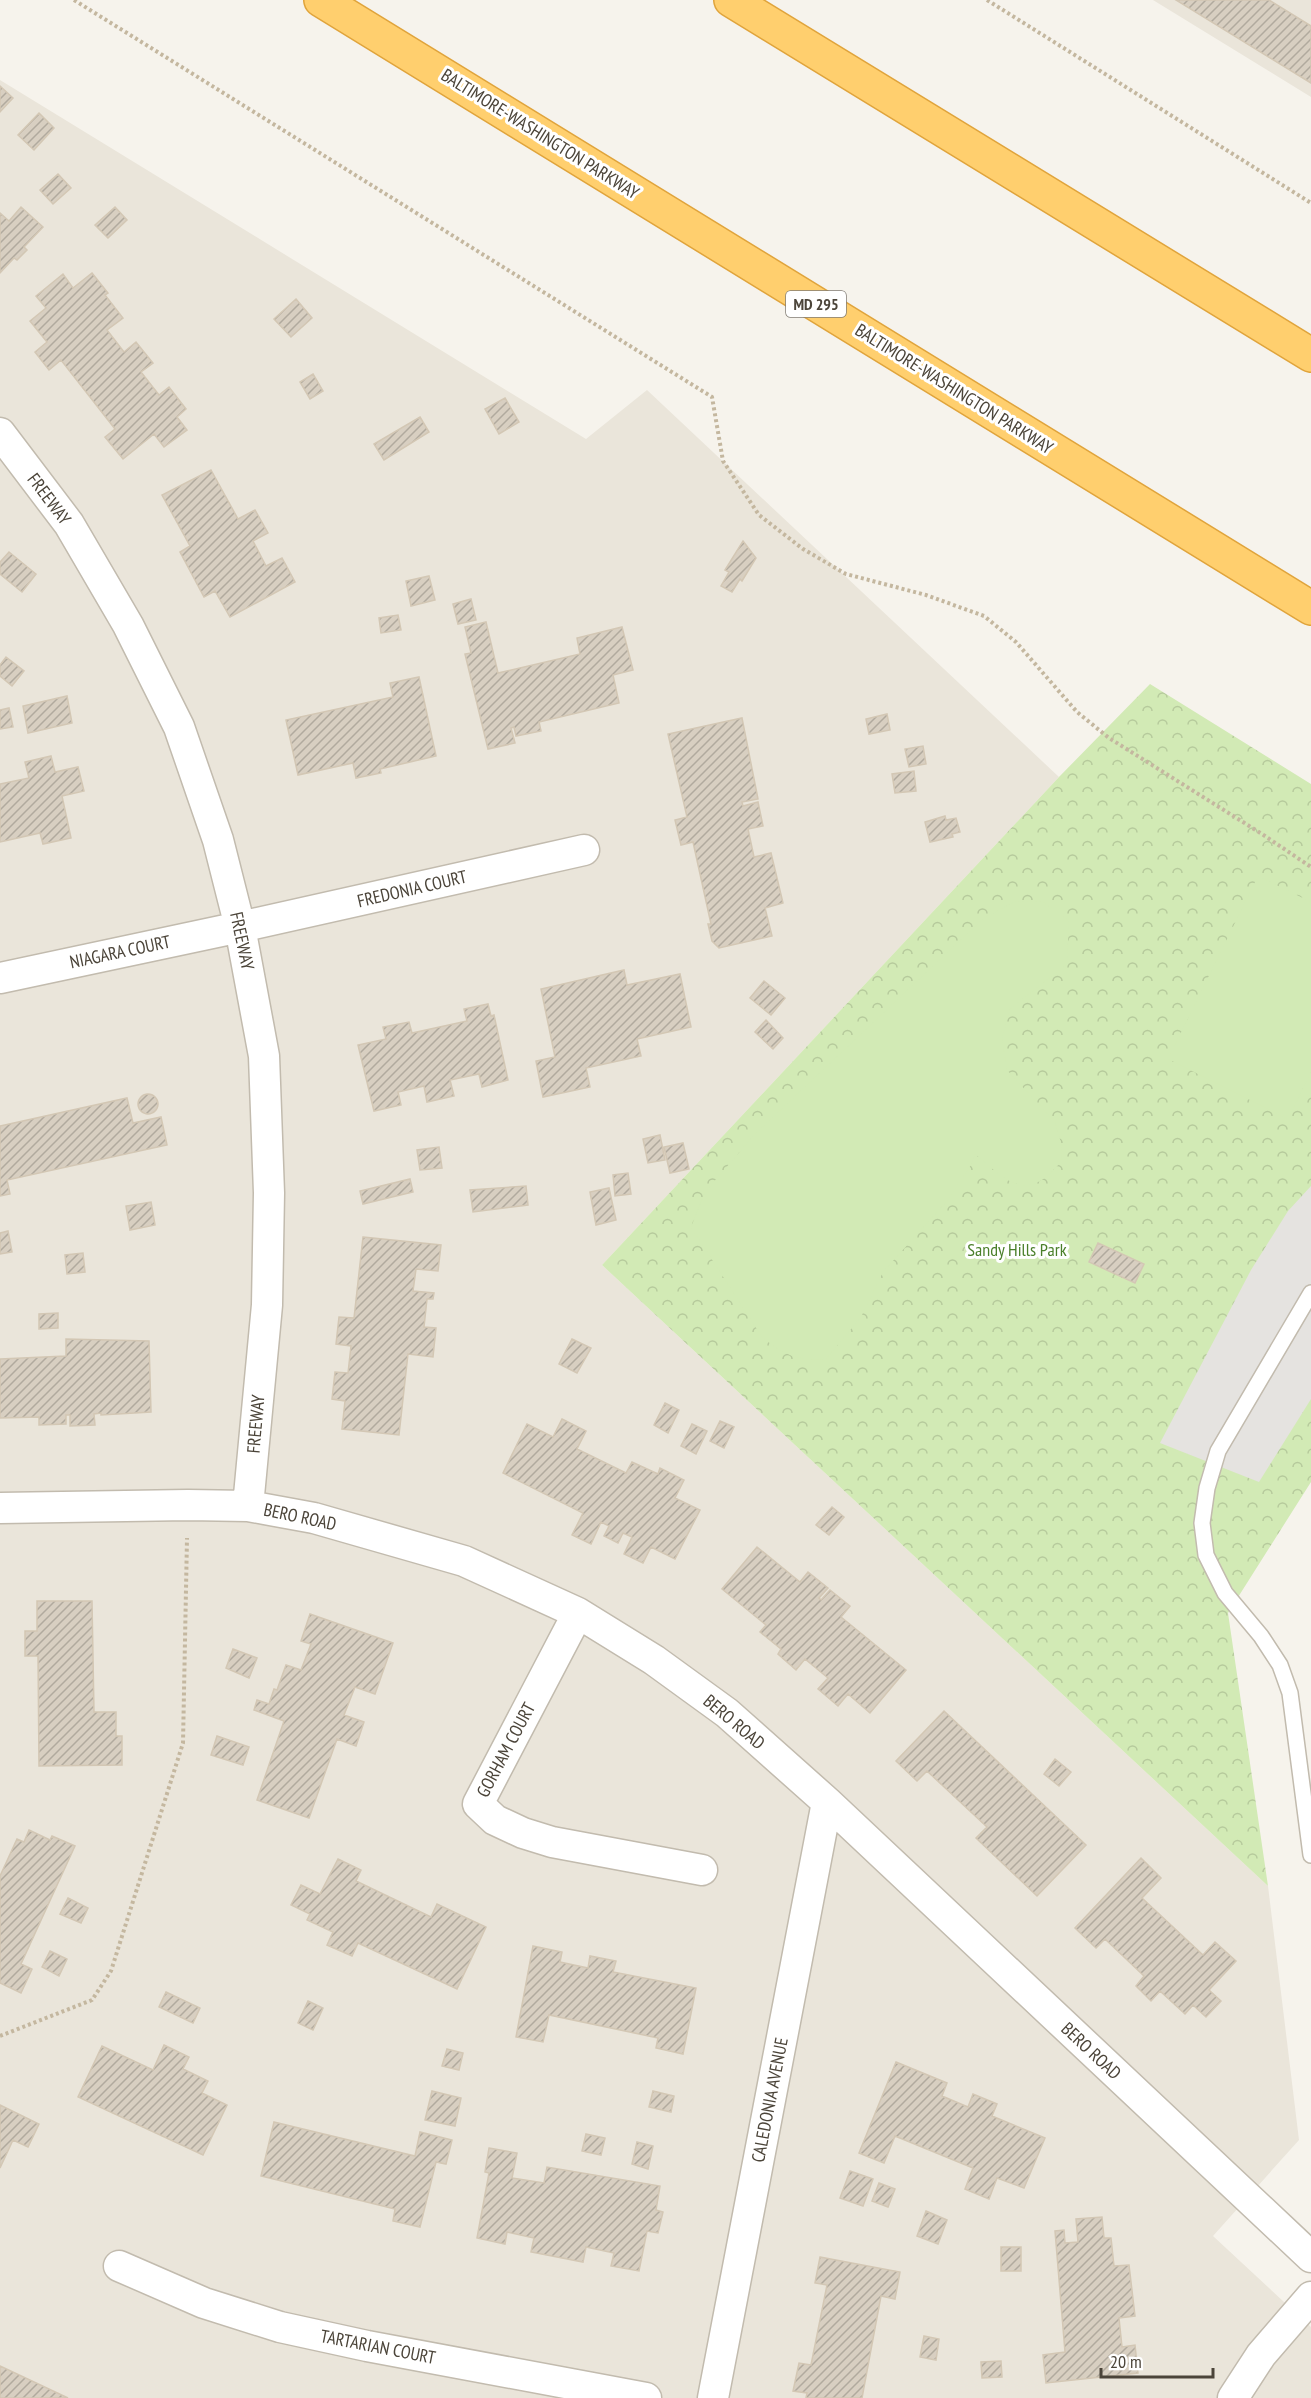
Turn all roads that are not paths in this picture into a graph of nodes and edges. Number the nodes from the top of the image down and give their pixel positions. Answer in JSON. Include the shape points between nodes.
{"nodes":[{"id":1,"x":321,"y":0,"type":"edge"},
{"id":2,"x":731,"y":0,"type":"edge"},
{"id":3,"x":1311,"y":355,"type":"edge"},
{"id":4,"x":0,"y":433,"type":"edge"},
{"id":5,"x":1311,"y":608,"type":"edge"},
{"id":6,"x":584,"y":850,"type":"dead end"},
{"id":7,"x":240,"y":927,"type":"junction"},
{"id":8,"x":0,"y":978,"type":"edge"},
{"id":9,"x":1311,"y":1293,"type":"edge"},
{"id":10,"x":248,"y":1506,"type":"junction"},
{"id":11,"x":0,"y":1508,"type":"edge"},
{"id":12,"x":578,"y":1614,"type":"junction"},
{"id":13,"x":827,"y":1803,"type":"junction"},
{"id":14,"x":1311,"y":1855,"type":"edge"},
{"id":15,"x":702,"y":1869,"type":"dead end"},
{"id":16,"x":1311,"y":2257,"type":"edge"},
{"id":17,"x":118,"y":2266,"type":"dead end"},
{"id":18,"x":1311,"y":2297,"type":"edge"},
{"id":19,"x":646,"y":2398,"type":"edge"},
{"id":20,"x":713,"y":2398,"type":"edge"},
{"id":21,"x":1233,"y":2398,"type":"edge"}],
"edges":[{"from":1,"to":5,"type":"highway","name":"BALTIMORE-WASHINGTON PARKWAY","number":"MD 295"},
{"from":2,"to":3,"type":"highway"},
{"from":4,"to":7,"type":"street","name":"FREEWAY","via":[[69,524],[128,625],[179,727],[218,840]]},
{"from":6,"to":7,"type":"street","name":"FREDONIA COURT"},
{"from":7,"to":8,"type":"street","name":"NIAGARA COURT"},
{"from":7,"to":10,"type":"street","name":"FREEWAY","via":[[264,1056],[269,1193],[267,1305]]},
{"from":9,"to":14,"type":"lane","via":[[1218,1451],[1202,1523],[1206,1555],[1225,1593],[1280,1665],[1290,1693]]},
{"from":10,"to":11,"type":"street","name":"BERO ROAD"},
{"from":10,"to":12,"type":"street","name":"BERO ROAD","via":[[314,1518],[464,1561]]},
{"from":12,"to":13,"type":"street","name":"BERO ROAD","via":[[654,1660],[727,1713]]},
{"from":12,"to":15,"type":"street","name":"GORHAM COURT","via":[[478,1804],[495,1820],[552,1842]]},
{"from":13,"to":16,"type":"street","name":"BERO ROAD"},
{"from":13,"to":20,"type":"street","name":"CALEDONIA AVENUE"},
{"from":17,"to":19,"type":"street","name":"TARTARIAN COURT","via":[[204,2303],[280,2327]]},
{"from":18,"to":21,"type":"street","via":[[1261,2355]]}]}
